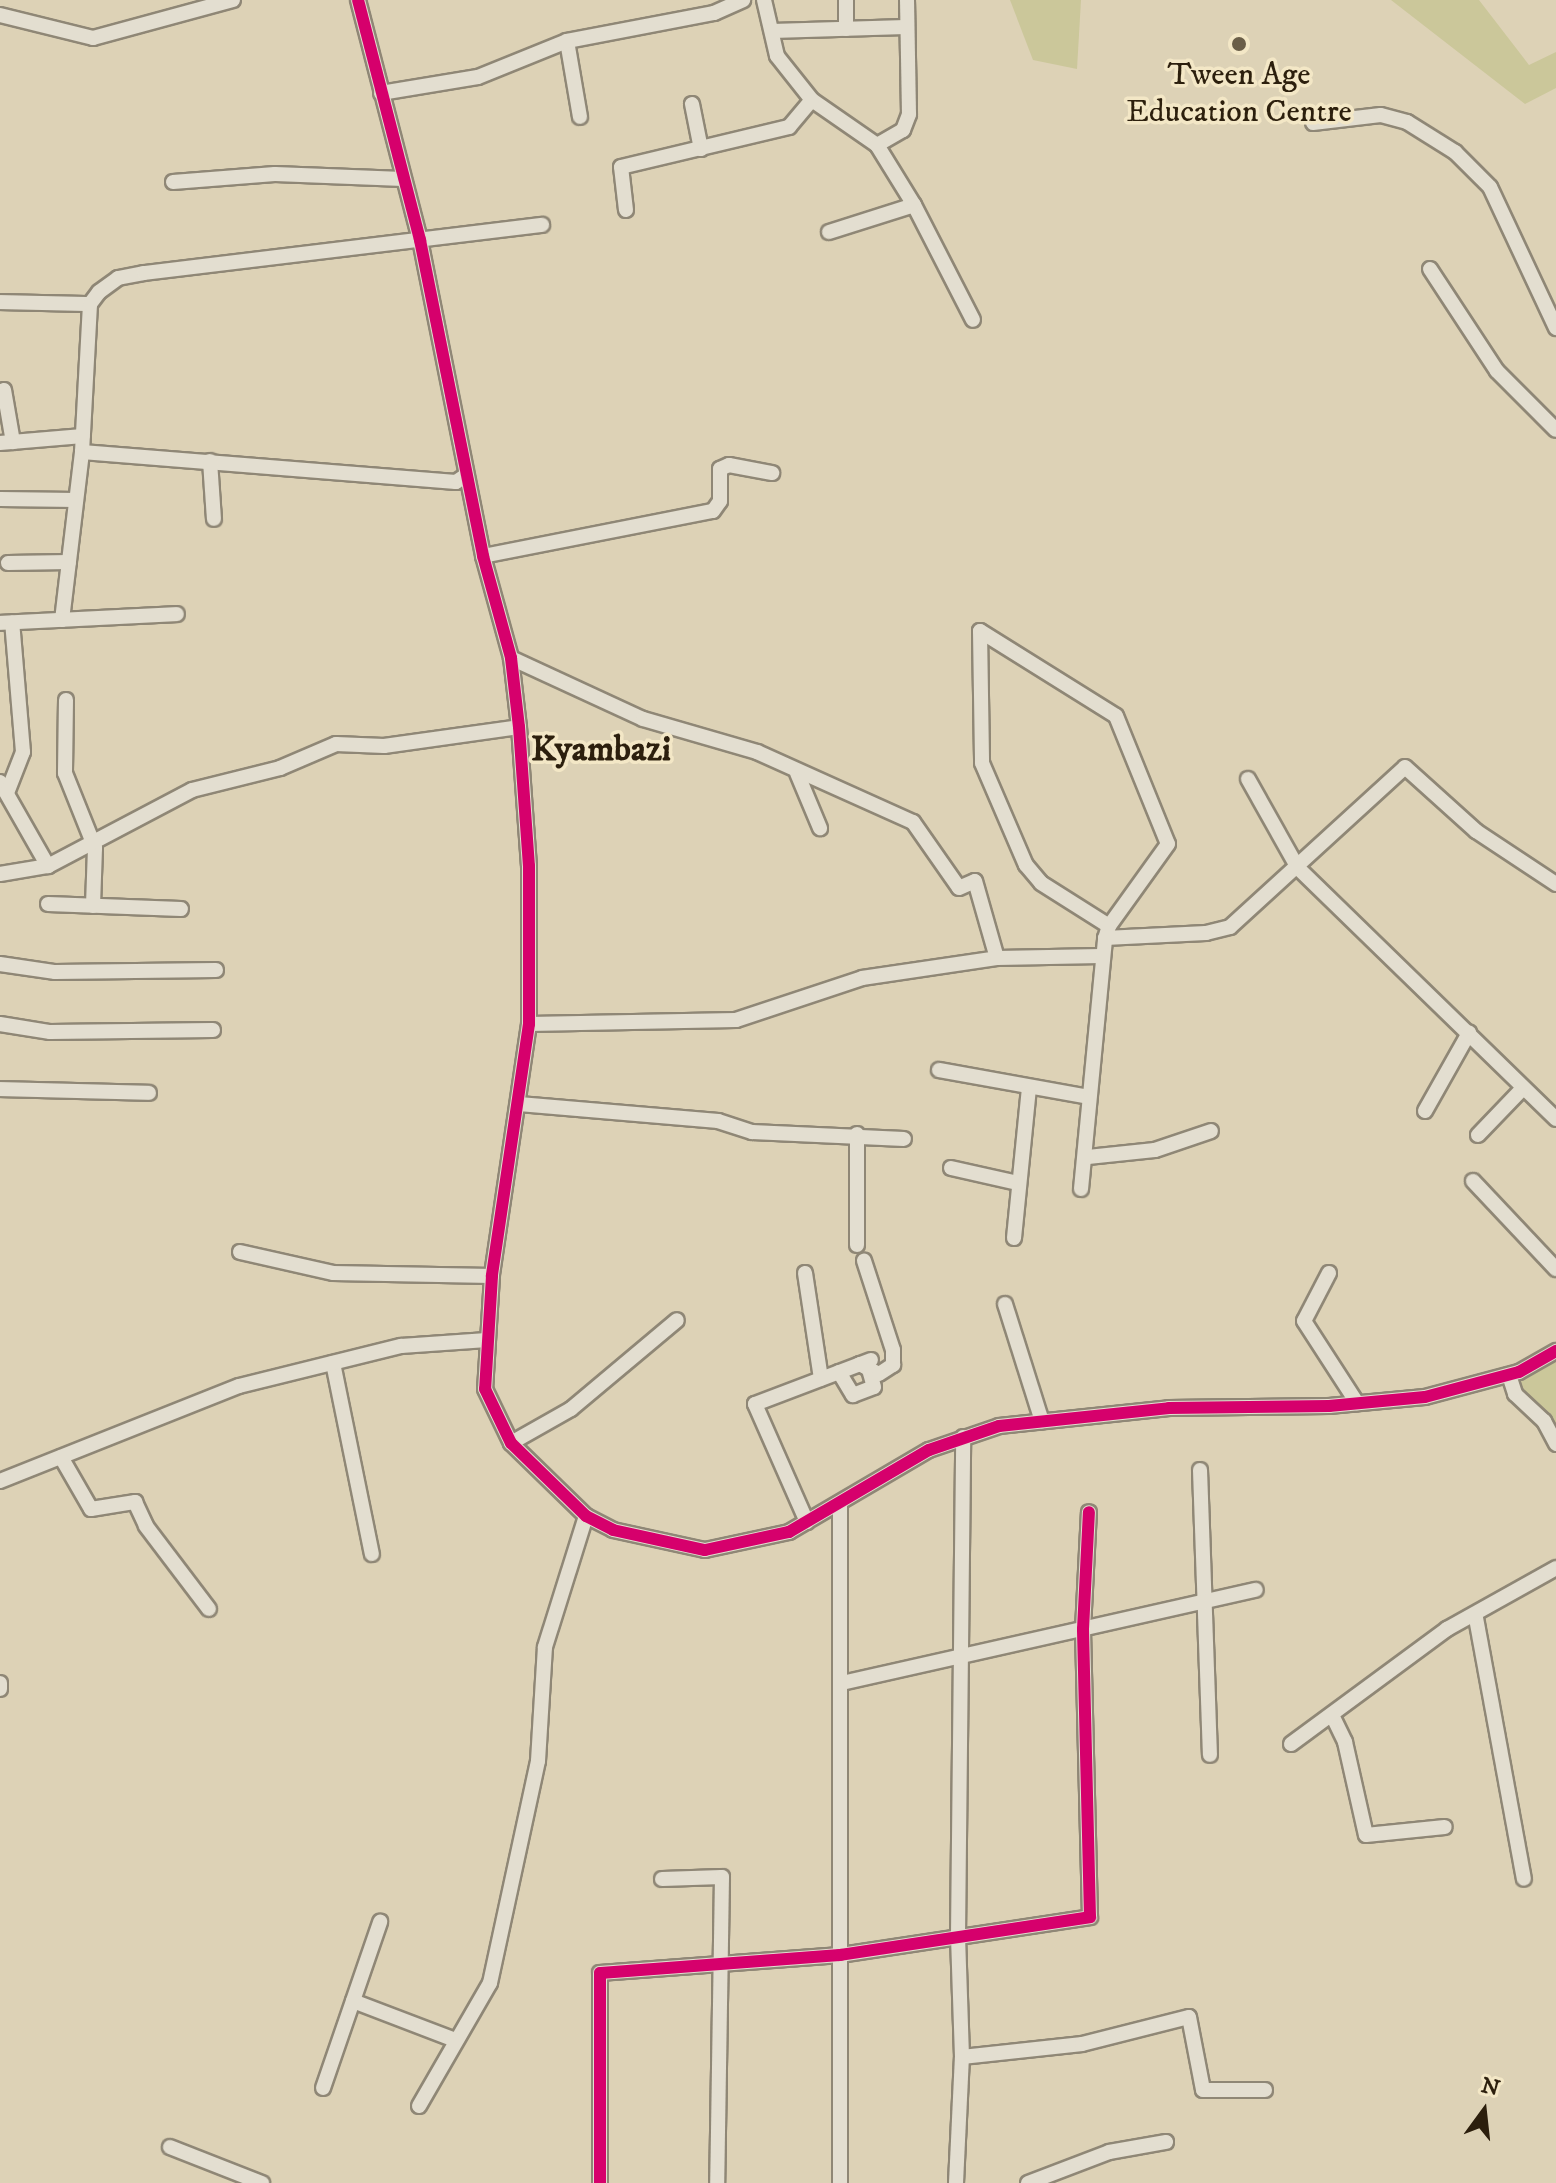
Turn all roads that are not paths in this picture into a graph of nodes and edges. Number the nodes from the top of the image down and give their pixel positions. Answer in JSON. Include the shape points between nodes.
{"nodes":[{"id":1,"x":233,"y":0,"type":"edge"},
{"id":2,"x":358,"y":0,"type":"edge"},
{"id":3,"x":743,"y":0,"type":"edge"},
{"id":4,"x":764,"y":0,"type":"edge"},
{"id":5,"x":846,"y":0,"type":"edge"},
{"id":6,"x":907,"y":0,"type":"edge"},
{"id":7,"x":0,"y":15,"type":"edge"},
{"id":8,"x":906,"y":27,"type":"junction"},
{"id":9,"x":846,"y":29,"type":"junction"},
{"id":10,"x":772,"y":31,"type":"junction"},
{"id":11,"x":567,"y":41,"type":"junction"},
{"id":12,"x":381,"y":93,"type":"junction"},
{"id":13,"x":812,"y":100,"type":"junction"},
{"id":14,"x":692,"y":104,"type":"dead end"},
{"id":15,"x":580,"y":117,"type":"dead end"},
{"id":16,"x":1313,"y":123,"type":"dead end"},
{"id":17,"x":877,"y":145,"type":"junction"},
{"id":18,"x":701,"y":149,"type":"junction"},
{"id":19,"x":403,"y":179,"type":"junction"},
{"id":20,"x":173,"y":182,"type":"dead end"},
{"id":21,"x":914,"y":205,"type":"junction"},
{"id":22,"x":626,"y":210,"type":"dead end"},
{"id":23,"x":542,"y":225,"type":"dead end"},
{"id":24,"x":829,"y":232,"type":"dead end"},
{"id":25,"x":420,"y":240,"type":"junction"},
{"id":26,"x":1430,"y":269,"type":"dead end"},
{"id":27,"x":0,"y":302,"type":"edge"},
{"id":28,"x":90,"y":304,"type":"junction"},
{"id":29,"x":973,"y":320,"type":"dead end"},
{"id":30,"x":1556,"y":328,"type":"edge"},
{"id":31,"x":4,"y":390,"type":"dead end"},
{"id":32,"x":1556,"y":430,"type":"edge"},
{"id":33,"x":83,"y":436,"type":"junction"},
{"id":34,"x":7,"y":443,"type":"edge"},
{"id":35,"x":82,"y":452,"type":"junction"},
{"id":36,"x":210,"y":461,"type":"junction"},
{"id":37,"x":772,"y":473,"type":"dead end"},
{"id":38,"x":466,"y":475,"type":"junction"},
{"id":39,"x":0,"y":499,"type":"edge"},
{"id":40,"x":76,"y":500,"type":"junction"},
{"id":41,"x":214,"y":519,"type":"dead end"},
{"id":42,"x":483,"y":556,"type":"junction"},
{"id":43,"x":69,"y":562,"type":"junction"},
{"id":44,"x":8,"y":563,"type":"dead end"},
{"id":45,"x":177,"y":614,"type":"dead end"},
{"id":46,"x":62,"y":620,"type":"junction"},
{"id":47,"x":6,"y":623,"type":"edge"},
{"id":48,"x":511,"y":658,"type":"junction"},
{"id":49,"x":66,"y":700,"type":"dead end"},
{"id":50,"x":519,"y":727,"type":"junction"},
{"id":51,"x":797,"y":773,"type":"junction"},
{"id":52,"x":1248,"y":779,"type":"dead end"},
{"id":53,"x":4,"y":788,"type":"edge"},
{"id":54,"x":820,"y":828,"type":"dead end"},
{"id":55,"x":89,"y":843,"type":"junction"},
{"id":56,"x":48,"y":866,"type":"junction"},
{"id":57,"x":1298,"y":868,"type":"junction"},
{"id":58,"x":0,"y":874,"type":"edge"},
{"id":59,"x":1556,"y":884,"type":"edge"},
{"id":60,"x":48,"y":904,"type":"dead end"},
{"id":61,"x":93,"y":906,"type":"junction"},
{"id":62,"x":181,"y":909,"type":"dead end"},
{"id":63,"x":1107,"y":932,"type":"junction"},
{"id":64,"x":1101,"y":956,"type":"junction"},
{"id":65,"x":997,"y":958,"type":"junction"},
{"id":66,"x":0,"y":964,"type":"edge"},
{"id":67,"x":216,"y":970,"type":"dead end"},
{"id":68,"x":0,"y":1024,"type":"edge"},
{"id":69,"x":529,"y":1024,"type":"junction"},
{"id":70,"x":213,"y":1030,"type":"dead end"},
{"id":71,"x":1469,"y":1033,"type":"junction"},
{"id":72,"x":939,"y":1070,"type":"dead end"},
{"id":73,"x":1523,"y":1088,"type":"junction"},
{"id":74,"x":0,"y":1089,"type":"edge"},
{"id":75,"x":1029,"y":1089,"type":"junction"},
{"id":76,"x":149,"y":1093,"type":"dead end"},
{"id":77,"x":1089,"y":1097,"type":"junction"},
{"id":78,"x":519,"y":1104,"type":"junction"},
{"id":79,"x":1425,"y":1111,"type":"dead end"},
{"id":80,"x":1556,"y":1119,"type":"edge"},
{"id":81,"x":1211,"y":1131,"type":"dead end"},
{"id":82,"x":857,"y":1134,"type":"junction"},
{"id":83,"x":1478,"y":1135,"type":"dead end"},
{"id":84,"x":904,"y":1139,"type":"dead end"},
{"id":85,"x":1088,"y":1157,"type":"junction"},
{"id":86,"x":951,"y":1168,"type":"dead end"},
{"id":87,"x":1473,"y":1181,"type":"dead end"},
{"id":88,"x":1018,"y":1183,"type":"junction"},
{"id":89,"x":1081,"y":1189,"type":"dead end"},
{"id":90,"x":1014,"y":1238,"type":"dead end"},
{"id":91,"x":857,"y":1245,"type":"dead end"},
{"id":92,"x":240,"y":1252,"type":"dead end"},
{"id":93,"x":864,"y":1261,"type":"dead end"},
{"id":94,"x":1556,"y":1269,"type":"edge"},
{"id":95,"x":805,"y":1273,"type":"dead end"},
{"id":96,"x":1329,"y":1273,"type":"dead end"},
{"id":97,"x":492,"y":1276,"type":"junction"},
{"id":98,"x":1005,"y":1304,"type":"dead end"},
{"id":99,"x":677,"y":1320,"type":"dead end"},
{"id":100,"x":487,"y":1340,"type":"junction"},
{"id":101,"x":1556,"y":1351,"type":"edge"},
{"id":102,"x":866,"y":1362,"type":"junction"},
{"id":103,"x":333,"y":1363,"type":"junction"},
{"id":104,"x":839,"y":1372,"type":"junction"},
{"id":105,"x":1509,"y":1375,"type":"junction"},
{"id":106,"x":821,"y":1379,"type":"junction"},
{"id":107,"x":1357,"y":1403,"type":"junction"},
{"id":108,"x":1042,"y":1421,"type":"junction"},
{"id":109,"x":963,"y":1437,"type":"junction"},
{"id":110,"x":511,"y":1443,"type":"junction"},
{"id":111,"x":1556,"y":1444,"type":"edge"},
{"id":112,"x":61,"y":1457,"type":"junction"},
{"id":113,"x":1200,"y":1470,"type":"dead end"},
{"id":114,"x":0,"y":1481,"type":"edge"},
{"id":115,"x":840,"y":1505,"type":"junction"},
{"id":116,"x":1089,"y":1512,"type":"dead end"},
{"id":117,"x":586,"y":1516,"type":"junction"},
{"id":118,"x":807,"y":1522,"type":"junction"},
{"id":119,"x":372,"y":1554,"type":"dead end"},
{"id":120,"x":1556,"y":1568,"type":"edge"},
{"id":121,"x":1256,"y":1590,"type":"dead end"},
{"id":122,"x":1208,"y":1601,"type":"junction"},
{"id":123,"x":209,"y":1609,"type":"dead end"},
{"id":124,"x":1476,"y":1618,"type":"junction"},
{"id":125,"x":1083,"y":1629,"type":"junction"},
{"id":126,"x":965,"y":1657,"type":"junction"},
{"id":127,"x":842,"y":1683,"type":"junction"},
{"id":128,"x":1332,"y":1715,"type":"junction"},
{"id":129,"x":1291,"y":1744,"type":"dead end"},
{"id":130,"x":1210,"y":1755,"type":"dead end"},
{"id":131,"x":1445,"y":1827,"type":"dead end"},
{"id":132,"x":662,"y":1879,"type":"dead end"},
{"id":133,"x":1524,"y":1879,"type":"dead end"},
{"id":134,"x":380,"y":1922,"type":"dead end"},
{"id":135,"x":958,"y":1936,"type":"junction"},
{"id":136,"x":840,"y":1955,"type":"junction"},
{"id":137,"x":724,"y":1964,"type":"junction"},
{"id":138,"x":353,"y":2001,"type":"junction"},
{"id":139,"x":455,"y":2040,"type":"junction"},
{"id":140,"x":962,"y":2057,"type":"junction"},
{"id":141,"x":323,"y":2088,"type":"dead end"},
{"id":142,"x":1265,"y":2090,"type":"dead end"},
{"id":143,"x":419,"y":2106,"type":"dead end"},
{"id":144,"x":1166,"y":2142,"type":"dead end"},
{"id":145,"x":170,"y":2147,"type":"dead end"},
{"id":146,"x":262,"y":2183,"type":"edge"},
{"id":147,"x":600,"y":2183,"type":"edge"},
{"id":148,"x":717,"y":2183,"type":"edge"},
{"id":149,"x":840,"y":2183,"type":"edge"},
{"id":150,"x":956,"y":2183,"type":"edge"},
{"id":151,"x":1028,"y":2183,"type":"edge"}],
"edges":[{"from":1,"to":7,"type":"street","via":[[93,38]]},
{"from":2,"to":12,"type":"street"},
{"from":3,"to":11,"type":"street","via":[[714,13]]},
{"from":4,"to":10,"type":"street"},
{"from":5,"to":9,"type":"street"},
{"from":6,"to":8,"type":"street"},
{"from":8,"to":9,"type":"street"},
{"from":8,"to":17,"type":"street","via":[[909,114],[903,130]]},
{"from":9,"to":10,"type":"street"},
{"from":10,"to":13,"type":"street","via":[[777,56]]},
{"from":11,"to":12,"type":"street","via":[[478,77]]},
{"from":11,"to":15,"type":"street"},
{"from":12,"to":19,"type":"street"},
{"from":13,"to":17,"type":"street"},
{"from":13,"to":18,"type":"street","via":[[789,127]]},
{"from":14,"to":18,"type":"street"},
{"from":16,"to":30,"type":"street","via":[[1381,115],[1407,122],[1455,152],[1490,187]]},
{"from":17,"to":21,"type":"street"},
{"from":18,"to":22,"type":"street","via":[[621,167]]},
{"from":19,"to":20,"type":"street","via":[[275,174]]},
{"from":19,"to":25,"type":"street"},
{"from":21,"to":24,"type":"street"},
{"from":21,"to":29,"type":"street"},
{"from":23,"to":25,"type":"street"},
{"from":25,"to":28,"type":"street","via":[[131,275],[118,278]]},
{"from":25,"to":38,"type":"street"},
{"from":26,"to":32,"type":"street","via":[[1497,371]]},
{"from":27,"to":28,"type":"street"},
{"from":28,"to":33,"type":"street"},
{"from":31,"to":34,"type":"street"},
{"from":33,"to":34,"type":"street"},
{"from":33,"to":35,"type":"street"},
{"from":35,"to":36,"type":"street"},
{"from":35,"to":40,"type":"street"},
{"from":36,"to":38,"type":"street","via":[[456,482]]},
{"from":36,"to":41,"type":"street"},
{"from":37,"to":42,"type":"street","via":[[729,465],[720,469],[720,501],[713,511]]},
{"from":38,"to":42,"type":"street"},
{"from":39,"to":40,"type":"street"},
{"from":40,"to":43,"type":"street"},
{"from":42,"to":48,"type":"street"},
{"from":43,"to":44,"type":"street"},
{"from":43,"to":46,"type":"street"},
{"from":45,"to":46,"type":"street"},
{"from":46,"to":47,"type":"street"},
{"from":47,"to":53,"type":"street","via":[[23,752]]},
{"from":48,"to":50,"type":"street"},
{"from":48,"to":51,"type":"street","via":[[643,719],[757,752]]},
{"from":49,"to":55,"type":"street","via":[[65,773]]},
{"from":50,"to":55,"type":"street","via":[[384,746],[336,744],[280,768],[192,790]]},
{"from":50,"to":69,"type":"street","via":[[529,866]]},
{"from":51,"to":54,"type":"street"},
{"from":51,"to":65,"type":"street","via":[[913,822],[959,888],[975,881]]},
{"from":52,"to":57,"type":"street"},
{"from":53,"to":56,"type":"street"},
{"from":55,"to":56,"type":"street"},
{"from":55,"to":61,"type":"street","via":[[95,848]]},
{"from":56,"to":58,"type":"street"},
{"from":57,"to":59,"type":"street","via":[[1405,767],[1476,831]]},
{"from":57,"to":63,"type":"street","via":[[1230,927],[1206,933]]},
{"from":57,"to":71,"type":"street"},
{"from":60,"to":61,"type":"street"},
{"from":61,"to":62,"type":"street"},
{"from":63,"to":63,"type":"street","via":[[1041,883],[1026,865],[982,763],[980,631],[1116,716],[1168,844]]},
{"from":63,"to":64,"type":"street"},
{"from":64,"to":65,"type":"street"},
{"from":64,"to":77,"type":"street"},
{"from":65,"to":69,"type":"street","via":[[862,978],[736,1020]]},
{"from":66,"to":67,"type":"street","via":[[55,972]]},
{"from":68,"to":70,"type":"street","via":[[50,1032]]},
{"from":69,"to":78,"type":"street"},
{"from":71,"to":73,"type":"street"},
{"from":71,"to":79,"type":"street"},
{"from":72,"to":75,"type":"street"},
{"from":73,"to":80,"type":"street"},
{"from":73,"to":83,"type":"street"},
{"from":74,"to":76,"type":"street"},
{"from":75,"to":77,"type":"street"},
{"from":75,"to":88,"type":"street"},
{"from":77,"to":85,"type":"street"},
{"from":78,"to":82,"type":"street","via":[[718,1121],[752,1132]]},
{"from":78,"to":97,"type":"street"},
{"from":81,"to":85,"type":"street","via":[[1155,1150]]},
{"from":82,"to":84,"type":"street"},
{"from":82,"to":91,"type":"street"},
{"from":85,"to":89,"type":"street"},
{"from":86,"to":88,"type":"street"},
{"from":87,"to":94,"type":"street"},
{"from":88,"to":90,"type":"street"},
{"from":92,"to":97,"type":"street","via":[[333,1273]]},
{"from":93,"to":102,"type":"street","via":[[893,1350],[893,1365],[879,1374]]},
{"from":95,"to":106,"type":"street"},
{"from":96,"to":107,"type":"street","via":[[1304,1321]]},
{"from":97,"to":100,"type":"street"},
{"from":98,"to":108,"type":"street"},
{"from":99,"to":110,"type":"street","via":[[571,1409]]},
{"from":100,"to":103,"type":"street","via":[[401,1346]]},
{"from":100,"to":110,"type":"street","via":[[485,1389]]},
{"from":101,"to":105,"type":"street"},
{"from":102,"to":104,"type":"street"},
{"from":102,"to":104,"type":"street","via":[[874,1387],[853,1395]]},
{"from":103,"to":112,"type":"street","via":[[239,1386]]},
{"from":103,"to":119,"type":"street"},
{"from":104,"to":106,"type":"street"},
{"from":105,"to":107,"type":"street","via":[[1425,1397]]},
{"from":105,"to":111,"type":"street","via":[[1515,1394],[1544,1421]]},
{"from":106,"to":118,"type":"street","via":[[755,1404]]},
{"from":107,"to":108,"type":"street","via":[[1169,1408]]},
{"from":108,"to":109,"type":"street"},
{"from":109,"to":115,"type":"street","via":[[929,1450]]},
{"from":109,"to":126,"type":"street"},
{"from":110,"to":117,"type":"street"},
{"from":112,"to":114,"type":"street"},
{"from":112,"to":123,"type":"street","via":[[91,1509],[135,1502],[146,1526]]},
{"from":113,"to":122,"type":"street"},
{"from":115,"to":118,"type":"street"},
{"from":115,"to":127,"type":"street"},
{"from":116,"to":125,"type":"street"},
{"from":117,"to":118,"type":"street","via":[[613,1530],[705,1550],[765,1540]]},
{"from":117,"to":139,"type":"street","via":[[545,1647],[538,1761],[490,1983]]},
{"from":120,"to":124,"type":"street"},
{"from":121,"to":122,"type":"street"},
{"from":122,"to":125,"type":"street"},
{"from":122,"to":130,"type":"street","via":[[1205,1680]]},
{"from":124,"to":128,"type":"street","via":[[1447,1629]]},
{"from":124,"to":133,"type":"street"},
{"from":125,"to":126,"type":"street"},
{"from":125,"to":135,"type":"street","via":[[1090,1917]]},
{"from":126,"to":127,"type":"street"},
{"from":126,"to":135,"type":"street"},
{"from":127,"to":136,"type":"street"},
{"from":128,"to":129,"type":"street"},
{"from":128,"to":131,"type":"street","via":[[1345,1742],[1366,1835]]},
{"from":132,"to":137,"type":"street","via":[[722,1877]]},
{"from":134,"to":138,"type":"street"},
{"from":135,"to":136,"type":"street"},
{"from":135,"to":140,"type":"street"},
{"from":136,"to":137,"type":"street"},
{"from":136,"to":149,"type":"street"},
{"from":137,"to":147,"type":"street","via":[[600,1973]]},
{"from":137,"to":148,"type":"street"},
{"from":138,"to":139,"type":"street"},
{"from":138,"to":141,"type":"street"},
{"from":139,"to":143,"type":"street"},
{"from":140,"to":142,"type":"street","via":[[1082,2044],[1189,2017],[1203,2090]]},
{"from":140,"to":150,"type":"street"},
{"from":144,"to":151,"type":"street","via":[[1109,2152]]},
{"from":145,"to":146,"type":"street"}]}
